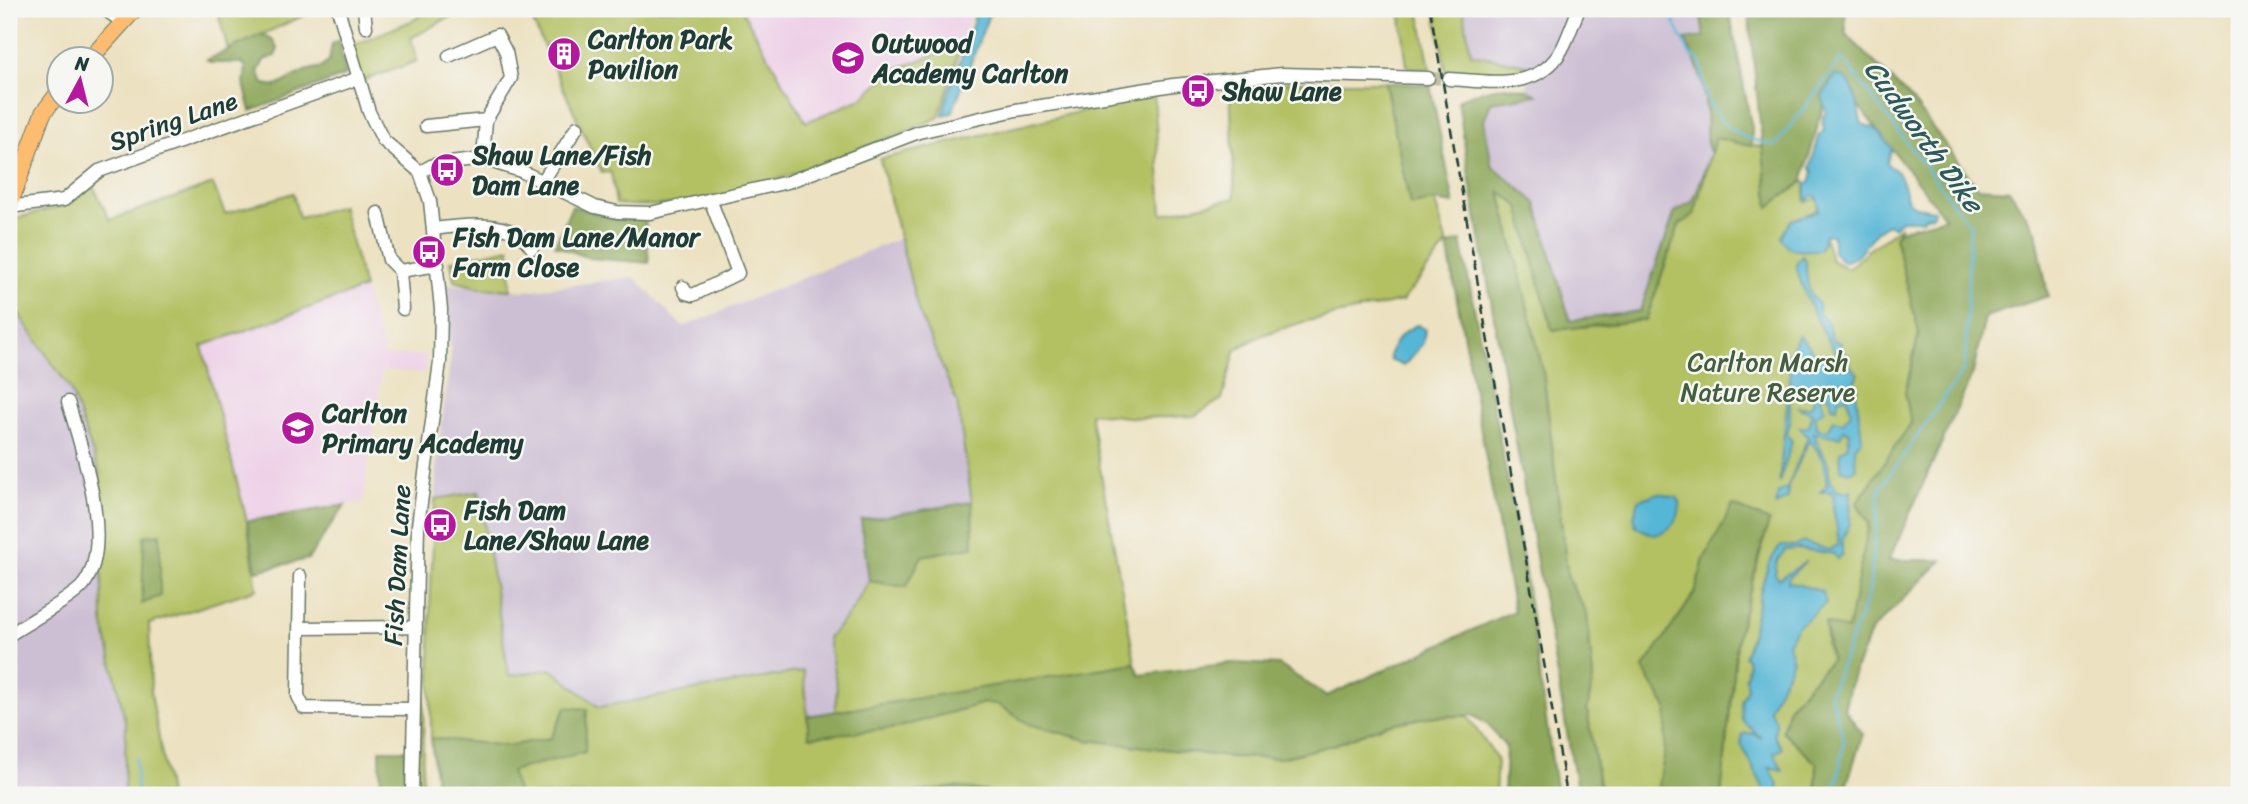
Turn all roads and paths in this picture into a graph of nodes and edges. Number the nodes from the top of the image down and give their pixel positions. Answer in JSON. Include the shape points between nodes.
{"nodes":[{"id":1,"x":104,"y":9,"type":"edge"},
{"id":2,"x":135,"y":9,"type":"edge"},
{"id":3,"x":338,"y":9,"type":"edge"},
{"id":4,"x":364,"y":9,"type":"edge"},
{"id":5,"x":1579,"y":9,"type":"edge"},
{"id":6,"x":123,"y":22,"type":"junction"},
{"id":7,"x":366,"y":27,"type":"dead end"},
{"id":8,"x":102,"y":46,"type":"edge"},
{"id":9,"x":449,"y":56,"type":"dead end"},
{"id":10,"x":1428,"y":78,"type":"tunnel mouth"},
{"id":11,"x":356,"y":79,"type":"junction"},
{"id":12,"x":1449,"y":79,"type":"tunnel mouth"},
{"id":13,"x":46,"y":109,"type":"edge"},
{"id":14,"x":486,"y":120,"type":"junction"},
{"id":15,"x":426,"y":126,"type":"dead end"},
{"id":16,"x":577,"y":127,"type":"dead end"},
{"id":17,"x":483,"y":159,"type":"junction"},
{"id":18,"x":421,"y":172,"type":"junction"},
{"id":19,"x":543,"y":181,"type":"junction"},
{"id":20,"x":710,"y":199,"type":"junction"},
{"id":21,"x":9,"y":206,"type":"edge"},
{"id":22,"x":378,"y":213,"type":"dead end"},
{"id":23,"x":434,"y":229,"type":"junction"},
{"id":24,"x":530,"y":249,"type":"dead end"},
{"id":25,"x":438,"y":265,"type":"junction"},
{"id":26,"x":400,"y":271,"type":"junction"},
{"id":27,"x":683,"y":287,"type":"dead end"},
{"id":28,"x":403,"y":309,"type":"dead end"},
{"id":29,"x":68,"y":402,"type":"dead end"},
{"id":30,"x":300,"y":576,"type":"dead end"},
{"id":31,"x":416,"y":626,"type":"junction"},
{"id":32,"x":299,"y":628,"type":"junction"},
{"id":33,"x":9,"y":635,"type":"edge"},
{"id":34,"x":414,"y":709,"type":"junction"},
{"id":35,"x":412,"y":795,"type":"edge"}],
"edges":[{"from":1,"to":6,"type":"street"},
{"from":2,"to":6,"type":"main road"},
{"from":3,"to":11,"type":"street"},
{"from":4,"to":7,"type":"street"},
{"from":5,"to":12,"type":"street","via":[[1561,51],[1532,79]]},
{"from":6,"to":8,"type":"main road"},
{"from":9,"to":14,"type":"street","via":[[502,32],[510,78]]},
{"from":10,"to":20,"type":"street","via":[[1282,74],[1173,85],[1016,110],[919,132],[788,181]]},
{"from":11,"to":18,"type":"street","via":[[383,140]]},
{"from":11,"to":21,"type":"street","name":"Spring Lane","via":[[99,171],[64,200]]},
{"from":13,"to":21,"type":"main road"},
{"from":14,"to":15,"type":"street"},
{"from":14,"to":17,"type":"street"},
{"from":16,"to":19,"type":"street"},
{"from":17,"to":18,"type":"street","via":[[452,161]]},
{"from":17,"to":19,"type":"street"},
{"from":18,"to":23,"type":"street","name":"Fish Dam Lane"},
{"from":19,"to":20,"type":"street","via":[[582,202],[617,212],[669,210]]},
{"from":20,"to":27,"type":"street","via":[[738,273],[693,295]]},
{"from":22,"to":26,"type":"street","via":[[389,260]]},
{"from":23,"to":24,"type":"street","via":[[487,226],[517,234]]},
{"from":23,"to":25,"type":"street","name":"Fish Dam Lane"},
{"from":25,"to":26,"type":"street"},
{"from":25,"to":31,"type":"street","name":"Fish Dam Lane","via":[[440,362],[418,525]]},
{"from":26,"to":28,"type":"street"},
{"from":29,"to":33,"type":"street","via":[[91,483],[96,539],[93,564],[84,586]]},
{"from":30,"to":32,"type":"street"},
{"from":31,"to":32,"type":"street"},
{"from":31,"to":34,"type":"street","name":"Fish Dam Lane"},
{"from":32,"to":34,"type":"street","via":[[298,696],[304,708]]},
{"from":34,"to":35,"type":"street","name":"Fish Dam Lane"}]}
